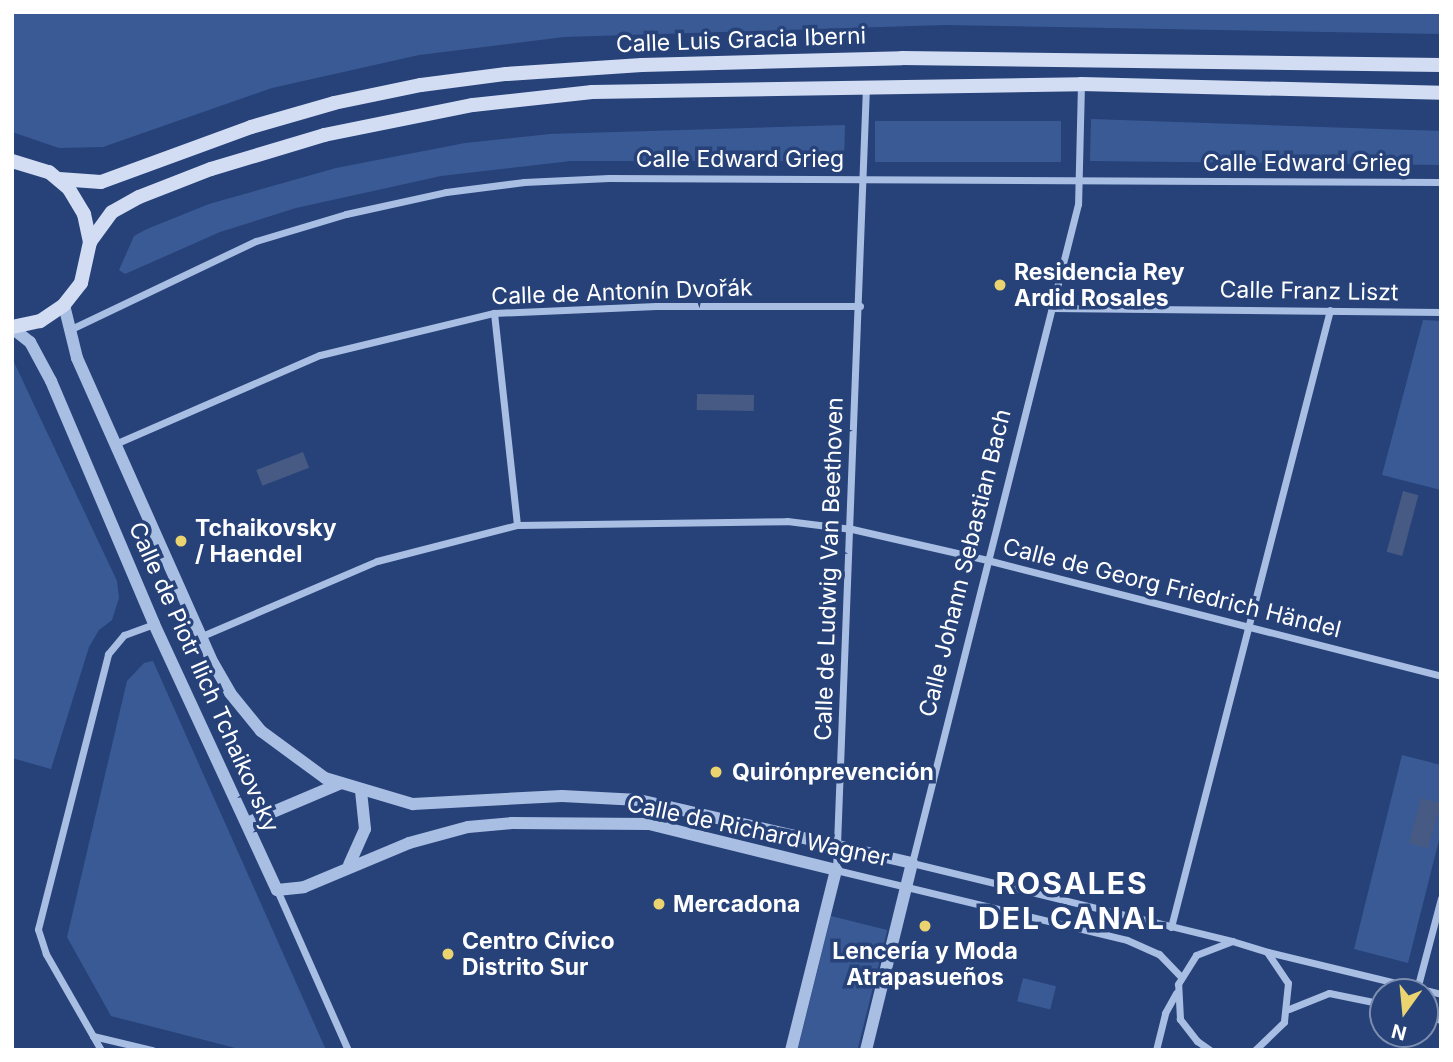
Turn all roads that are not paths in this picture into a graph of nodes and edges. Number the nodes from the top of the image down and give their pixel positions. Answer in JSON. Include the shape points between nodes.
{"nodes":[{"id":1,"x":1441,"y":65,"type":"edge"},
{"id":2,"x":1081,"y":84,"type":"junction"},
{"id":3,"x":866,"y":85,"type":"junction"},
{"id":4,"x":1441,"y":93,"type":"edge"},
{"id":5,"x":12,"y":161,"type":"edge"},
{"id":6,"x":59,"y":179,"type":"junction"},
{"id":7,"x":865,"y":180,"type":"junction"},
{"id":8,"x":1081,"y":181,"type":"junction"},
{"id":9,"x":1441,"y":182,"type":"edge"},
{"id":10,"x":90,"y":242,"type":"junction"},
{"id":11,"x":64,"y":305,"type":"junction"},
{"id":12,"x":860,"y":306,"type":"junction"},
{"id":13,"x":1051,"y":308,"type":"junction"},
{"id":14,"x":1331,"y":310,"type":"junction"},
{"id":15,"x":1441,"y":312,"type":"edge"},
{"id":16,"x":494,"y":313,"type":"junction"},
{"id":17,"x":12,"y":328,"type":"edge"},
{"id":18,"x":68,"y":331,"type":"junction"},
{"id":19,"x":115,"y":444,"type":"junction"},
{"id":20,"x":517,"y":525,"type":"junction"},
{"id":21,"x":852,"y":529,"type":"junction"},
{"id":22,"x":987,"y":560,"type":"junction"},
{"id":23,"x":155,"y":624,"type":"junction"},
{"id":24,"x":1250,"y":627,"type":"junction"},
{"id":25,"x":202,"y":636,"type":"junction"},
{"id":26,"x":1441,"y":676,"type":"edge"},
{"id":27,"x":261,"y":731,"type":"joint"},
{"id":28,"x":339,"y":784,"type":"junction"},
{"id":29,"x":361,"y":792,"type":"junction"},
{"id":30,"x":247,"y":823,"type":"junction"},
{"id":31,"x":839,"y":846,"type":"junction"},
{"id":32,"x":912,"y":863,"type":"junction"},
{"id":33,"x":349,"y":865,"type":"junction"},
{"id":34,"x":836,"y":870,"type":"junction"},
{"id":35,"x":907,"y":885,"type":"junction"},
{"id":36,"x":277,"y":890,"type":"junction"},
{"id":37,"x":1441,"y":898,"type":"edge"},
{"id":38,"x":1171,"y":927,"type":"junction"},
{"id":39,"x":1232,"y":941,"type":"junction"},
{"id":40,"x":1267,"y":952,"type":"junction"},
{"id":41,"x":1180,"y":976,"type":"junction"},
{"id":42,"x":1370,"y":978,"type":"edge"},
{"id":43,"x":1420,"y":978,"type":"edge"},
{"id":44,"x":1176,"y":992,"type":"junction"},
{"id":45,"x":1369,"y":1001,"type":"edge"},
{"id":46,"x":1289,"y":1009,"type":"junction"},
{"id":47,"x":93,"y":1036,"type":"junction"},
{"id":48,"x":101,"y":1050,"type":"edge"},
{"id":49,"x":150,"y":1050,"type":"edge"},
{"id":50,"x":348,"y":1050,"type":"edge"},
{"id":51,"x":791,"y":1050,"type":"edge"},
{"id":52,"x":866,"y":1050,"type":"edge"},
{"id":53,"x":1156,"y":1050,"type":"edge"},
{"id":54,"x":1210,"y":1050,"type":"edge"},
{"id":55,"x":1255,"y":1050,"type":"edge"}],
"edges":[{"from":1,"to":6,"type":"main road","name":"Calle Luis Gracia Iberni","via":[[916,58],[654,64],[506,74],[334,103],[251,127],[100,182]]},
{"from":2,"to":3,"type":"main road","name":"Calle Luis Gracia Iberni"},
{"from":2,"to":4,"type":"main road","name":"Calle Luis Gracia Iberni"},
{"from":2,"to":8,"type":"street","name":"Calle Johann Sebastian Bach"},
{"from":3,"to":7,"type":"street","name":"Calle de Ludwig Van Beethoven"},
{"from":3,"to":10,"type":"main road","name":"Calle Luis Gracia Iberni","via":[[592,92],[473,105],[338,132],[211,169],[139,197],[105,219]]},
{"from":5,"to":6,"type":"main road","via":[[37,166]]},
{"from":6,"to":10,"type":"main road","via":[[84,214]]},
{"from":7,"to":8,"type":"street","name":"Calle Edward Grieg"},
{"from":7,"to":12,"type":"street","name":"Calle de Ludwig Van Beethoven"},
{"from":7,"to":18,"type":"street","name":"Calle Edward Grieg","via":[[609,178],[524,181],[446,192],[346,214],[256,241],[120,302]]},
{"from":8,"to":9,"type":"street","name":"Calle Edward Grieg"},
{"from":8,"to":13,"type":"street","name":"Calle Johann Sebastian Bach"},
{"from":10,"to":11,"type":"main road","via":[[81,283]]},
{"from":11,"to":17,"type":"main road","via":[[40,321]]},
{"from":11,"to":18,"type":"street","name":"Calle de Piotr Ilich Tchaikovsky"},
{"from":12,"to":16,"type":"street","name":"Calle de Antonín Dvořák","via":[[656,306]]},
{"from":12,"to":21,"type":"street","name":"Calle de Ludwig Van Beethoven"},
{"from":13,"to":14,"type":"street","name":"Calle Franz Liszt"},
{"from":13,"to":22,"type":"street","name":"Calle Johann Sebastian Bach"},
{"from":14,"to":15,"type":"street","name":"Calle Franz Liszt"},
{"from":14,"to":24,"type":"street"},
{"from":16,"to":19,"type":"street","name":"Calle de Antonín Dvořák","via":[[320,355]]},
{"from":16,"to":20,"type":"street"},
{"from":17,"to":23,"type":"street","name":"Calle de Piotr Ilich Tchaikovsky","via":[[38,356]]},
{"from":18,"to":19,"type":"street","name":"Calle de Piotr Ilich Tchaikovsky"},
{"from":19,"to":25,"type":"street","name":"Calle de Piotr Ilich Tchaikovsky"},
{"from":20,"to":21,"type":"street","name":"Calle de Georg Friedrich Händel","via":[[787,521]]},
{"from":20,"to":25,"type":"street","name":"Calle de Georg Friedrich Händel","via":[[377,561]]},
{"from":21,"to":22,"type":"street","name":"Calle de Georg Friedrich Händel"},
{"from":21,"to":31,"type":"street","name":"Calle de Ludwig Van Beethoven"},
{"from":22,"to":24,"type":"street","name":"Calle de Georg Friedrich Händel"},
{"from":22,"to":32,"type":"street","name":"Calle Johann Sebastian Bach"},
{"from":23,"to":30,"type":"street","name":"Calle de Piotr Ilich Tchaikovsky"},
{"from":23,"to":47,"type":"street","via":[[124,635],[108,654],[38,929],[46,954]]},
{"from":24,"to":26,"type":"street","name":"Calle de Georg Friedrich Händel"},
{"from":24,"to":38,"type":"street"},
{"from":25,"to":27,"type":"street","name":"Calle de Piotr Ilich Tchaikovsky","via":[[230,693]]},
{"from":27,"to":28,"type":"street","name":"Calle de Richard Wagner","via":[[305,767]]},
{"from":28,"to":29,"type":"street","name":"Calle de Richard Wagner"},
{"from":28,"to":30,"type":"street"},
{"from":29,"to":31,"type":"street","name":"Calle de Richard Wagner","via":[[439,806],[562,796],[639,800]]},
{"from":29,"to":33,"type":"street","via":[[365,829]]},
{"from":30,"to":36,"type":"street","name":"Calle de Piotr Ilich Tchaikovsky"},
{"from":31,"to":32,"type":"street","name":"Calle de Richard Wagner"},
{"from":31,"to":34,"type":"street","name":"Calle de Ludwig Van Beethoven"},
{"from":32,"to":35,"type":"street","name":"Calle Johann Sebastian Bach"},
{"from":32,"to":38,"type":"street","name":"Calle de Richard Wagner"},
{"from":33,"to":34,"type":"street","name":"Calle de Richard Wagner","via":[[468,827],[616,821],[688,832]]},
{"from":33,"to":36,"type":"street","name":"Calle de Richard Wagner","via":[[304,887]]},
{"from":34,"to":35,"type":"street","name":"Calle de Richard Wagner"},
{"from":34,"to":51,"type":"street","name":"Calle de Ludwig Van Beethoven"},
{"from":35,"to":41,"type":"street","name":"Calle de Richard Wagner","via":[[1143,946]]},
{"from":35,"to":52,"type":"street","name":"Calle Johann Sebastian Bach"},
{"from":36,"to":50,"type":"street","name":"Calle de Piotr Ilich Tchaikovsky"},
{"from":37,"to":43,"type":"street"},
{"from":38,"to":39,"type":"street","name":"Calle de Richard Wagner"},
{"from":39,"to":40,"type":"street","name":"Calle de Richard Wagner"},
{"from":39,"to":41,"type":"street","via":[[1195,955]]},
{"from":40,"to":42,"type":"street"},
{"from":40,"to":46,"type":"street","via":[[1288,983]]},
{"from":41,"to":44,"type":"street"},
{"from":44,"to":53,"type":"street","via":[[1165,1013]]},
{"from":44,"to":54,"type":"street","via":[[1187,1032]]},
{"from":45,"to":46,"type":"street","via":[[1329,993]]},
{"from":46,"to":55,"type":"street","via":[[1276,1035]]},
{"from":47,"to":48,"type":"street"},
{"from":47,"to":49,"type":"street"}]}
